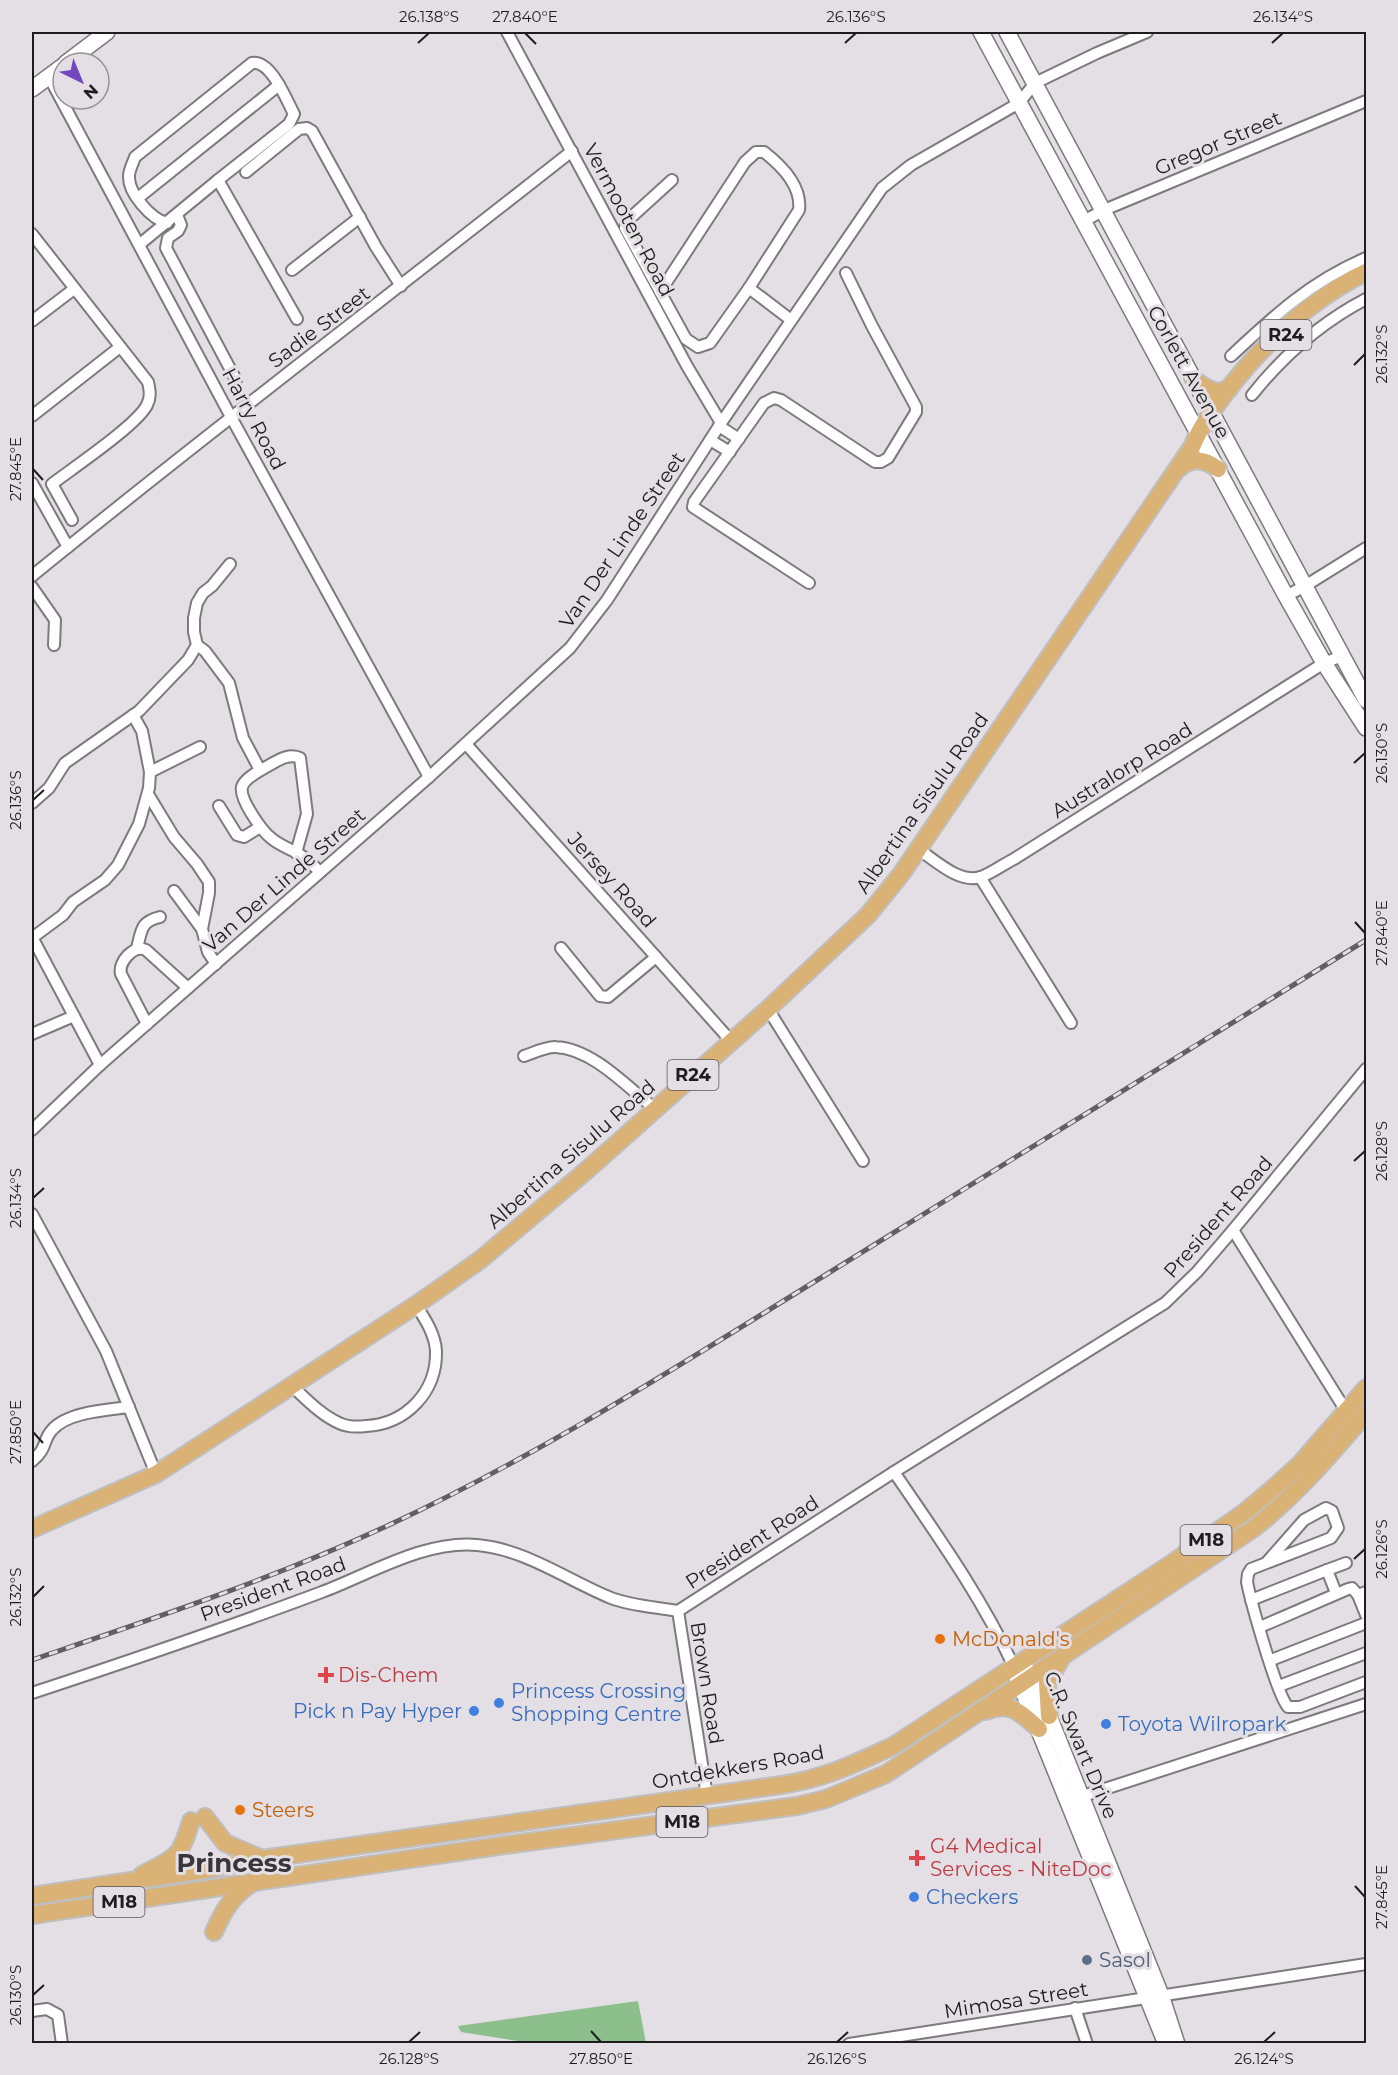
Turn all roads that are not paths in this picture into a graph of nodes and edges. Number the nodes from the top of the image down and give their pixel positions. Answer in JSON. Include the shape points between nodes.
{"nodes":[{"id":1,"x":107,"y":32,"type":"edge"},
{"id":2,"x":507,"y":32,"type":"edge"},
{"id":3,"x":981,"y":32,"type":"edge"},
{"id":4,"x":1007,"y":32,"type":"edge"},
{"id":5,"x":1147,"y":32,"type":"edge"},
{"id":6,"x":82,"y":51,"type":"edge"},
{"id":7,"x":49,"y":77,"type":"joint"},
{"id":8,"x":1035,"y":83,"type":"junction"},
{"id":9,"x":279,"y":85,"type":"junction"},
{"id":10,"x":32,"y":89,"type":"edge"},
{"id":11,"x":1366,"y":101,"type":"edge"},
{"id":12,"x":1019,"y":103,"type":"junction"},
{"id":13,"x":572,"y":151,"type":"junction"},
{"id":14,"x":246,"y":172,"type":"dead end"},
{"id":15,"x":218,"y":180,"type":"junction"},
{"id":16,"x":672,"y":180,"type":"dead end"},
{"id":17,"x":138,"y":198,"type":"junction"},
{"id":18,"x":1104,"y":210,"type":"junction"},
{"id":19,"x":177,"y":215,"type":"junction"},
{"id":20,"x":360,"y":217,"type":"junction"},
{"id":21,"x":1084,"y":221,"type":"junction"},
{"id":22,"x":164,"y":225,"type":"junction"},
{"id":23,"x":32,"y":234,"type":"edge"},
{"id":24,"x":168,"y":238,"type":"junction"},
{"id":25,"x":140,"y":244,"type":"junction"},
{"id":26,"x":1366,"y":258,"type":"edge"},
{"id":27,"x":291,"y":270,"type":"dead end"},
{"id":28,"x":1366,"y":272,"type":"edge"},
{"id":29,"x":846,"y":273,"type":"dead end"},
{"id":30,"x":1366,"y":279,"type":"edge"},
{"id":31,"x":401,"y":286,"type":"junction"},
{"id":32,"x":749,"y":288,"type":"junction"},
{"id":33,"x":74,"y":289,"type":"junction"},
{"id":34,"x":660,"y":292,"type":"junction"},
{"id":35,"x":1366,"y":299,"type":"edge"},
{"id":36,"x":297,"y":319,"type":"dead end"},
{"id":37,"x":791,"y":320,"type":"junction"},
{"id":38,"x":32,"y":321,"type":"edge"},
{"id":39,"x":120,"y":347,"type":"junction"},
{"id":40,"x":1231,"y":356,"type":"dead end"},
{"id":41,"x":236,"y":380,"type":"dead end"},
{"id":42,"x":1194,"y":380,"type":"junction"},
{"id":43,"x":1229,"y":389,"type":"junction"},
{"id":44,"x":1252,"y":395,"type":"dead end"},
{"id":45,"x":32,"y":416,"type":"edge"},
{"id":46,"x":1214,"y":416,"type":"junction"},
{"id":47,"x":231,"y":417,"type":"junction"},
{"id":48,"x":720,"y":425,"type":"junction"},
{"id":49,"x":739,"y":439,"type":"junction"},
{"id":50,"x":710,"y":440,"type":"junction"},
{"id":51,"x":1198,"y":440,"type":"junction"},
{"id":52,"x":730,"y":452,"type":"junction"},
{"id":53,"x":1218,"y":469,"type":"junction"},
{"id":54,"x":1176,"y":470,"type":"junction"},
{"id":55,"x":32,"y":483,"type":"edge"},
{"id":56,"x":72,"y":520,"type":"dead end"},
{"id":57,"x":68,"y":547,"type":"junction"},
{"id":58,"x":1366,"y":548,"type":"edge"},
{"id":59,"x":230,"y":564,"type":"dead end"},
{"id":60,"x":32,"y":576,"type":"edge"},
{"id":61,"x":809,"y":583,"type":"dead end"},
{"id":62,"x":1305,"y":586,"type":"junction"},
{"id":63,"x":32,"y":587,"type":"edge"},
{"id":64,"x":1286,"y":596,"type":"junction"},
{"id":65,"x":54,"y":645,"type":"dead end"},
{"id":66,"x":197,"y":645,"type":"junction"},
{"id":67,"x":1342,"y":656,"type":"junction"},
{"id":68,"x":1324,"y":663,"type":"junction"},
{"id":69,"x":1366,"y":700,"type":"edge"},
{"id":70,"x":133,"y":715,"type":"junction"},
{"id":71,"x":1366,"y":728,"type":"edge"},
{"id":72,"x":466,"y":744,"type":"junction"},
{"id":73,"x":200,"y":747,"type":"dead end"},
{"id":74,"x":261,"y":770,"type":"junction"},
{"id":75,"x":150,"y":772,"type":"junction"},
{"id":76,"x":429,"y":777,"type":"junction"},
{"id":77,"x":148,"y":794,"type":"junction"},
{"id":78,"x":32,"y":803,"type":"edge"},
{"id":79,"x":219,"y":806,"type":"dead end"},
{"id":80,"x":260,"y":827,"type":"junction"},
{"id":81,"x":918,"y":849,"type":"junction"},
{"id":82,"x":296,"y":853,"type":"junction"},
{"id":83,"x":320,"y":872,"type":"junction"},
{"id":84,"x":980,"y":877,"type":"junction"},
{"id":85,"x":174,"y":891,"type":"dead end"},
{"id":86,"x":160,"y":917,"type":"dead end"},
{"id":87,"x":202,"y":929,"type":"junction"},
{"id":88,"x":33,"y":944,"type":"edge"},
{"id":89,"x":137,"y":948,"type":"junction"},
{"id":90,"x":561,"y":948,"type":"dead end"},
{"id":91,"x":656,"y":957,"type":"junction"},
{"id":92,"x":216,"y":964,"type":"junction"},
{"id":93,"x":188,"y":988,"type":"junction"},
{"id":94,"x":768,"y":1009,"type":"junction"},
{"id":95,"x":74,"y":1016,"type":"junction"},
{"id":96,"x":1071,"y":1023,"type":"dead end"},
{"id":97,"x":147,"y":1024,"type":"junction"},
{"id":98,"x":32,"y":1034,"type":"edge"},
{"id":99,"x":731,"y":1041,"type":"junction"},
{"id":100,"x":524,"y":1056,"type":"dead end"},
{"id":101,"x":100,"y":1065,"type":"junction"},
{"id":102,"x":1366,"y":1070,"type":"edge"},
{"id":103,"x":655,"y":1109,"type":"junction"},
{"id":104,"x":32,"y":1130,"type":"edge"},
{"id":105,"x":863,"y":1161,"type":"dead end"},
{"id":106,"x":32,"y":1214,"type":"edge"},
{"id":107,"x":1233,"y":1230,"type":"junction"},
{"id":108,"x":416,"y":1305,"type":"junction"},
{"id":109,"x":292,"y":1386,"type":"junction"},
{"id":110,"x":1366,"y":1388,"type":"edge"},
{"id":111,"x":129,"y":1407,"type":"junction"},
{"id":112,"x":1346,"y":1411,"type":"junction"},
{"id":113,"x":1366,"y":1413,"type":"edge"},
{"id":114,"x":32,"y":1461,"type":"edge"},
{"id":115,"x":894,"y":1472,"type":"junction"},
{"id":116,"x":156,"y":1474,"type":"junction"},
{"id":117,"x":32,"y":1529,"type":"edge"},
{"id":118,"x":1267,"y":1562,"type":"junction"},
{"id":119,"x":1346,"y":1563,"type":"dead end"},
{"id":120,"x":1327,"y":1570,"type":"junction"},
{"id":121,"x":1336,"y":1593,"type":"junction"},
{"id":122,"x":1362,"y":1594,"type":"edge"},
{"id":123,"x":1251,"y":1600,"type":"junction"},
{"id":124,"x":678,"y":1611,"type":"junction"},
{"id":125,"x":1366,"y":1615,"type":"edge"},
{"id":126,"x":1366,"y":1623,"type":"edge"},
{"id":127,"x":1260,"y":1628,"type":"junction"},
{"id":128,"x":1366,"y":1653,"type":"edge"},
{"id":129,"x":1063,"y":1656,"type":"junction"},
{"id":130,"x":1271,"y":1660,"type":"junction"},
{"id":131,"x":1022,"y":1673,"type":"junction"},
{"id":132,"x":1366,"y":1682,"type":"edge"},
{"id":133,"x":1279,"y":1686,"type":"junction"},
{"id":134,"x":32,"y":1693,"type":"edge"},
{"id":135,"x":1366,"y":1704,"type":"edge"},
{"id":136,"x":971,"y":1717,"type":"junction"},
{"id":137,"x":1044,"y":1723,"type":"junction"},
{"id":138,"x":707,"y":1796,"type":"junction"},
{"id":139,"x":1074,"y":1799,"type":"junction"},
{"id":140,"x":262,"y":1858,"type":"junction"},
{"id":141,"x":134,"y":1880,"type":"junction"},
{"id":142,"x":252,"y":1882,"type":"junction"},
{"id":143,"x":32,"y":1896,"type":"edge"},
{"id":144,"x":32,"y":1915,"type":"edge"},
{"id":145,"x":214,"y":1932,"type":"dead end"},
{"id":146,"x":1366,"y":1964,"type":"edge"},
{"id":147,"x":1155,"y":1996,"type":"junction"},
{"id":148,"x":1075,"y":2008,"type":"junction"},
{"id":149,"x":32,"y":2011,"type":"edge"},
{"id":150,"x":871,"y":2042,"type":"edge"},
{"id":151,"x":62,"y":2043,"type":"edge"},
{"id":152,"x":849,"y":2043,"type":"edge"},
{"id":153,"x":1087,"y":2043,"type":"edge"},
{"id":154,"x":1166,"y":2043,"type":"edge"},
{"id":155,"x":1177,"y":2043,"type":"edge"}],
"edges":[{"from":1,"to":6,"type":"street"},
{"from":2,"to":13,"type":"street","name":"Vermooten Road"},
{"from":3,"to":12,"type":"street","name":"Corlett Avenue"},
{"from":4,"to":8,"type":"street","name":"Corlett Avenue"},
{"from":5,"to":8,"type":"street"},
{"from":7,"to":10,"type":"street"},
{"from":7,"to":25,"type":"street","name":"Harry Road"},
{"from":8,"to":12,"type":"street","name":"Van Der Linde Street"},
{"from":8,"to":18,"type":"street","name":"Corlett Avenue"},
{"from":9,"to":15,"type":"street","via":[[293,119]]},
{"from":9,"to":17,"type":"street"},
{"from":9,"to":17,"type":"street","via":[[265,66],[252,63],[138,153],[129,178]]},
{"from":11,"to":18,"type":"street","name":"Gregor Street"},
{"from":12,"to":21,"type":"street","name":"Corlett Avenue"},
{"from":12,"to":37,"type":"street","name":"Van Der Linde Street","via":[[911,165],[882,188]]},
{"from":13,"to":31,"type":"street","name":"Sadie Street"},
{"from":13,"to":48,"type":"street","name":"Vermooten Road"},
{"from":14,"to":20,"type":"street","via":[[298,129],[308,128],[316,135]]},
{"from":15,"to":19,"type":"street"},
{"from":15,"to":36,"type":"street"},
{"from":16,"to":34,"type":"street","via":[[625,224]]},
{"from":17,"to":22,"type":"street"},
{"from":18,"to":21,"type":"street","name":"Gregor Street"},
{"from":18,"to":42,"type":"street","name":"Corlett Avenue"},
{"from":19,"to":22,"type":"street"},
{"from":19,"to":24,"type":"street","via":[[181,225]]},
{"from":20,"to":27,"type":"street"},
{"from":20,"to":31,"type":"street"},
{"from":21,"to":51,"type":"street","name":"Corlett Avenue"},
{"from":22,"to":24,"type":"street"},
{"from":22,"to":25,"type":"street"},
{"from":23,"to":33,"type":"street"},
{"from":24,"to":41,"type":"street","via":[[166,248]]},
{"from":25,"to":47,"type":"street","name":"Harry Road"},
{"from":26,"to":40,"type":"street","via":[[1317,284]]},
{"from":28,"to":43,"type":"main road","name":"Albertina Sisulu Road","number":"R24","via":[[1323,297],[1287,325]]},
{"from":29,"to":49,"type":"street","via":[[916,407],[888,458],[875,462],[774,398],[764,403]]},
{"from":30,"to":46,"type":"main road","name":"Albertina Sisulu Road","number":"R24","via":[[1329,301],[1284,338]]},
{"from":31,"to":47,"type":"street","name":"Sadie Street"},
{"from":32,"to":34,"type":"street","via":[[710,343],[698,347],[686,339]]},
{"from":32,"to":34,"type":"street","via":[[799,210],[800,202],[792,181],[765,152],[756,152],[745,162]]},
{"from":32,"to":37,"type":"street"},
{"from":33,"to":38,"type":"street"},
{"from":33,"to":39,"type":"street"},
{"from":35,"to":44,"type":"street","via":[[1320,328]]},
{"from":37,"to":48,"type":"street","name":"Van Der Linde Street"},
{"from":39,"to":45,"type":"street"},
{"from":39,"to":56,"type":"street","via":[[148,382],[150,396],[146,408],[129,425],[52,483]]},
{"from":42,"to":43,"type":"main road","via":[[1209,390]]},
{"from":42,"to":46,"type":"street","name":"Corlett Avenue"},
{"from":43,"to":46,"type":"main road","name":"Albertina Sisulu Road","number":"R24"},
{"from":46,"to":51,"type":"main road","name":"Albertina Sisulu Road","number":"R24"},
{"from":46,"to":62,"type":"street","name":"Corlett Avenue"},
{"from":47,"to":57,"type":"street","name":"Sadie Street"},
{"from":47,"to":76,"type":"street","name":"Harry Road"},
{"from":48,"to":49,"type":"street"},
{"from":48,"to":50,"type":"street","name":"Van Der Linde Street"},
{"from":49,"to":52,"type":"street"},
{"from":50,"to":52,"type":"street"},
{"from":50,"to":72,"type":"street","name":"Van Der Linde Street","via":[[585,631],[557,662]]},
{"from":51,"to":53,"type":"street","name":"Corlett Avenue"},
{"from":51,"to":54,"type":"main road","name":"Albertina Sisulu Road","number":"R24"},
{"from":52,"to":61,"type":"street","via":[[693,507]]},
{"from":53,"to":54,"type":"main road","via":[[1197,460]]},
{"from":53,"to":64,"type":"street","name":"Corlett Avenue"},
{"from":54,"to":81,"type":"main road","name":"Albertina Sisulu Road","number":"R24"},
{"from":55,"to":57,"type":"street"},
{"from":57,"to":60,"type":"street","name":"Sadie Street"},
{"from":58,"to":62,"type":"street"},
{"from":59,"to":66,"type":"street","via":[[197,603]]},
{"from":62,"to":64,"type":"street"},
{"from":62,"to":67,"type":"street","name":"Corlett Avenue"},
{"from":63,"to":65,"type":"street","via":[[55,620]]},
{"from":64,"to":68,"type":"street","name":"Corlett Avenue"},
{"from":66,"to":70,"type":"street","via":[[180,670]]},
{"from":66,"to":74,"type":"street","via":[[229,682],[243,738]]},
{"from":67,"to":68,"type":"street","name":"Australorp Road"},
{"from":67,"to":69,"type":"street","name":"Corlett Avenue"},
{"from":68,"to":71,"type":"street","name":"Corlett Avenue"},
{"from":68,"to":84,"type":"street","name":"Australorp Road"},
{"from":70,"to":75,"type":"street","via":[[142,731]]},
{"from":70,"to":78,"type":"street","via":[[64,763],[48,788]]},
{"from":72,"to":76,"type":"street","name":"Van Der Linde Street"},
{"from":72,"to":91,"type":"street","name":"Jersey Road"},
{"from":73,"to":75,"type":"street"},
{"from":74,"to":80,"type":"street","via":[[244,783],[241,793]]},
{"from":74,"to":82,"type":"street","via":[[288,756],[296,756],[302,762],[307,814]]},
{"from":75,"to":77,"type":"street"},
{"from":76,"to":83,"type":"street","name":"Van Der Linde Street"},
{"from":77,"to":87,"type":"street","via":[[174,837],[209,882]]},
{"from":77,"to":88,"type":"street","via":[[139,824],[118,865],[105,880],[73,902]]},
{"from":79,"to":80,"type":"street","via":[[240,837]]},
{"from":80,"to":82,"type":"street","via":[[270,838]]},
{"from":81,"to":84,"type":"street","via":[[958,875]]},
{"from":81,"to":94,"type":"main road","name":"Albertina Sisulu Road","number":"R24","via":[[868,915]]},
{"from":82,"to":83,"type":"street"},
{"from":83,"to":92,"type":"street","name":"Van Der Linde Street"},
{"from":84,"to":96,"type":"street"},
{"from":85,"to":87,"type":"street"},
{"from":86,"to":89,"type":"street","via":[[144,925]]},
{"from":87,"to":92,"type":"street"},
{"from":88,"to":95,"type":"street"},
{"from":89,"to":93,"type":"street","via":[[146,950]]},
{"from":89,"to":97,"type":"street","via":[[119,967]]},
{"from":90,"to":91,"type":"street","via":[[600,996],[608,997]]},
{"from":91,"to":99,"type":"street","name":"Jersey Road"},
{"from":92,"to":93,"type":"street","name":"Van Der Linde Street"},
{"from":93,"to":97,"type":"street","name":"Van Der Linde Street"},
{"from":94,"to":99,"type":"main road","name":"Albertina Sisulu Road","number":"R24"},
{"from":94,"to":105,"type":"street"},
{"from":95,"to":98,"type":"street"},
{"from":95,"to":101,"type":"street"},
{"from":97,"to":101,"type":"street","name":"Van Der Linde Street"},
{"from":99,"to":103,"type":"main road","name":"Albertina Sisulu Road","number":"R24"},
{"from":100,"to":103,"type":"street","via":[[554,1046],[580,1053],[600,1064]]},
{"from":101,"to":104,"type":"street","name":"Van Der Linde Street"},
{"from":102,"to":107,"type":"street","name":"President Road"},
{"from":103,"to":108,"type":"main road","name":"Albertina Sisulu Road","number":"R24","via":[[480,1260]]},
{"from":106,"to":111,"type":"street","via":[[106,1351]]},
{"from":107,"to":112,"type":"street"},
{"from":107,"to":115,"type":"street","name":"President Road","via":[[1165,1303]]},
{"from":108,"to":109,"type":"main road","name":"Albertina Sisulu Road","number":"R24"},
{"from":108,"to":109,"type":"street","via":[[430,1328],[436,1350],[432,1375],[413,1407],[396,1420],[377,1426],[340,1424]]},
{"from":109,"to":116,"type":"main road","name":"Albertina Sisulu Road","number":"R24"},
{"from":110,"to":112,"type":"main road","name":"Ontdekkers Road","number":"M18"},
{"from":111,"to":114,"type":"street","via":[[62,1420],[50,1431],[46,1446]]},
{"from":111,"to":116,"type":"street"},
{"from":112,"to":131,"type":"main road","name":"Ontdekkers Road","number":"M18","via":[[1287,1476],[1245,1512]]},
{"from":113,"to":129,"type":"main road","name":"Ontdekkers Road","number":"M18","via":[[1318,1469],[1268,1517]]},
{"from":115,"to":124,"type":"street","name":"President Road"},
{"from":115,"to":131,"type":"street","name":"C.R. Swart Drive"},
{"from":116,"to":117,"type":"main road","name":"Albertina Sisulu Road","number":"R24"},
{"from":118,"to":118,"type":"street","via":[[1331,1538],[1338,1528],[1332,1511],[1326,1508],[1304,1520]]},
{"from":118,"to":123,"type":"street","via":[[1248,1574]]},
{"from":119,"to":120,"type":"street"},
{"from":120,"to":121,"type":"street"},
{"from":120,"to":123,"type":"street"},
{"from":121,"to":122,"type":"street","via":[[1352,1588]]},
{"from":121,"to":127,"type":"street"},
{"from":122,"to":125,"type":"street"},
{"from":123,"to":127,"type":"street"},
{"from":124,"to":134,"type":"street","name":"President Road","via":[[612,1598],[497,1548],[453,1545],[415,1554],[323,1591]]},
{"from":124,"to":138,"type":"street","name":"Brown Road"},
{"from":126,"to":130,"type":"street"},
{"from":127,"to":130,"type":"street"},
{"from":128,"to":133,"type":"street"},
{"from":129,"to":131,"type":"main road","name":"Ontdekkers Road","number":"M18"},
{"from":129,"to":137,"type":"main road","via":[[1047,1683]]},
{"from":130,"to":133,"type":"street"},
{"from":131,"to":136,"type":"main road","name":"Ontdekkers Road","number":"M18"},
{"from":131,"to":137,"type":"street","name":"C.R. Swart Drive"},
{"from":131,"to":138,"type":"main road","name":"Ontdekkers Road","number":"M18","via":[[893,1746],[842,1770],[813,1780]]},
{"from":132,"to":133,"type":"street","via":[[1296,1708],[1285,1704]]},
{"from":135,"to":139,"type":"street"},
{"from":136,"to":137,"type":"main road","via":[[993,1707],[1008,1707]]},
{"from":136,"to":142,"type":"main road","name":"Ontdekkers Road","number":"M18","via":[[886,1774],[826,1799],[797,1806]]},
{"from":137,"to":139,"type":"street","name":"C.R. Swart Drive"},
{"from":138,"to":140,"type":"main road","name":"Ontdekkers Road","number":"M18"},
{"from":139,"to":147,"type":"street","name":"C.R. Swart Drive"},
{"from":140,"to":141,"type":"main road","name":"Ontdekkers Road","number":"M18"},
{"from":140,"to":141,"type":"main road","via":[[225,1843],[198,1819],[172,1859]]},
{"from":141,"to":143,"type":"main road","name":"Ontdekkers Road","number":"M18"},
{"from":142,"to":144,"type":"main road","name":"Ontdekkers Road","number":"M18"},
{"from":142,"to":145,"type":"main road","via":[[229,1902]]},
{"from":146,"to":147,"type":"street","name":"Mimosa Street"},
{"from":147,"to":148,"type":"street","name":"Mimosa Street"},
{"from":147,"to":154,"type":"street","name":"C.R. Swart Drive"},
{"from":147,"to":155,"type":"street","name":"C.R. Swart Drive"},
{"from":148,"to":150,"type":"street","name":"Mimosa Street"},
{"from":148,"to":153,"type":"street"},
{"from":149,"to":151,"type":"street","via":[[50,2010],[58,2015]]},
{"from":150,"to":152,"type":"street","name":"Mimosa Street"}]}
